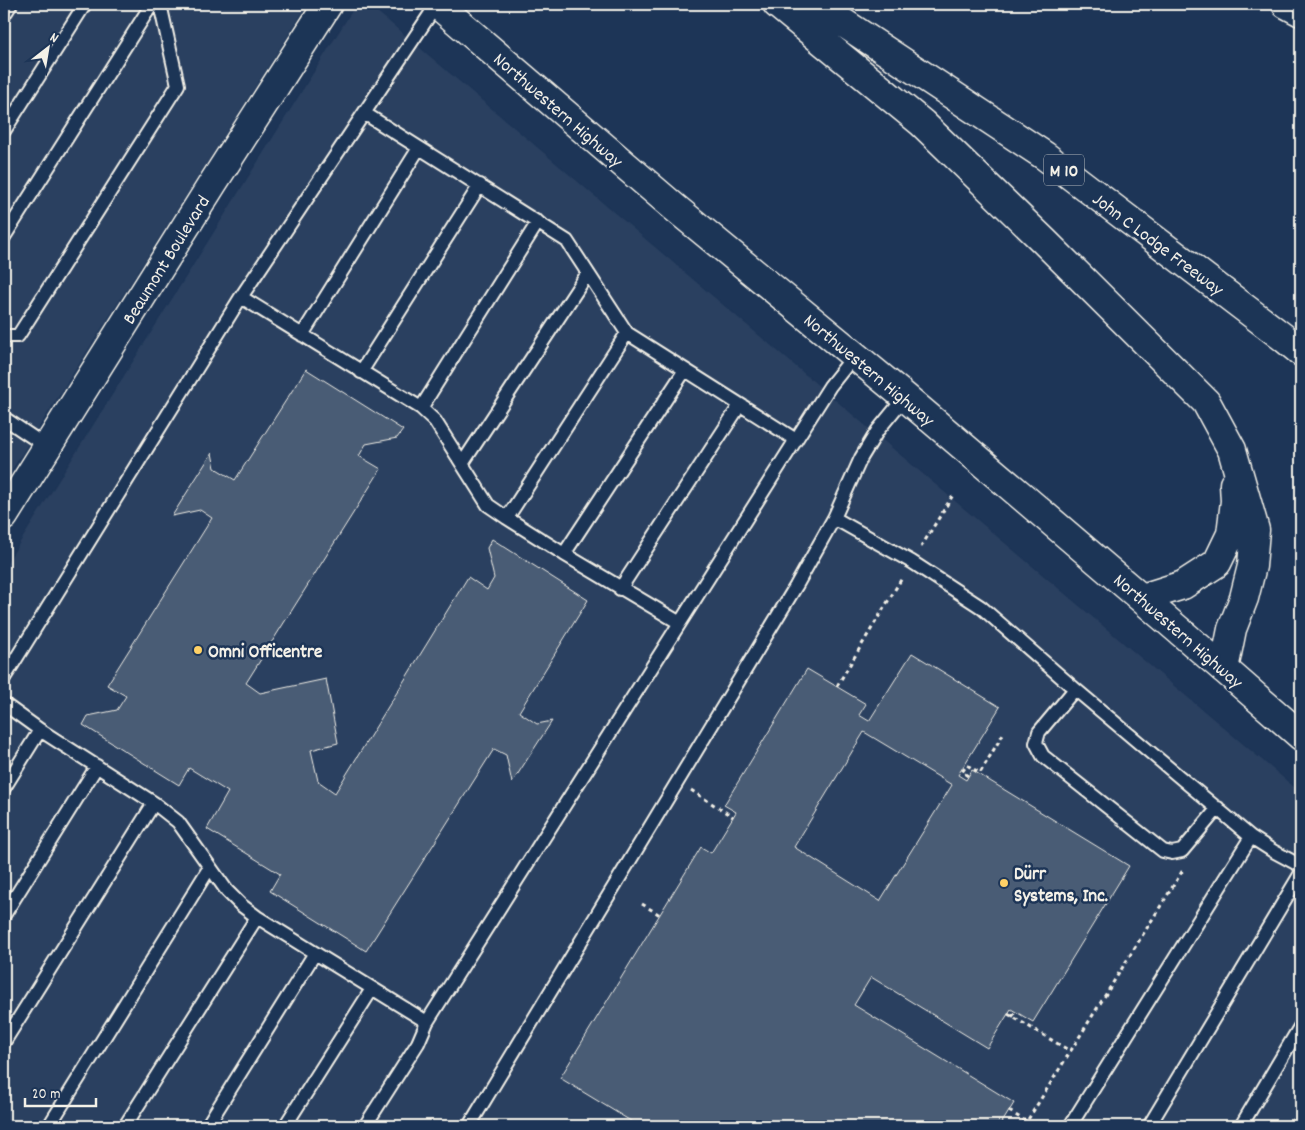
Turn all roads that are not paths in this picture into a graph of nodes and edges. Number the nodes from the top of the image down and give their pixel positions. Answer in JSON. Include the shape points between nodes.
{"nodes":[{"id":1,"x":11,"y":4,"type":"edge"},
{"id":2,"x":85,"y":4,"type":"edge"},
{"id":3,"x":152,"y":4,"type":"edge"},
{"id":4,"x":160,"y":4,"type":"edge"},
{"id":5,"x":328,"y":4,"type":"edge"},
{"id":6,"x":437,"y":4,"type":"edge"},
{"id":7,"x":777,"y":4,"type":"edge"},
{"id":8,"x":815,"y":4,"type":"edge"},
{"id":9,"x":1286,"y":4,"type":"edge"},
{"id":10,"x":1301,"y":12,"type":"edge"},
{"id":11,"x":4,"y":15,"type":"edge"},
{"id":12,"x":364,"y":113,"type":"junction"},
{"id":13,"x":4,"y":131,"type":"edge"},
{"id":14,"x":420,"y":148,"type":"junction"},
{"id":15,"x":480,"y":185,"type":"junction"},
{"id":16,"x":538,"y":222,"type":"junction"},
{"id":17,"x":4,"y":237,"type":"edge"},
{"id":18,"x":588,"y":273,"type":"junction"},
{"id":19,"x":241,"y":297,"type":"junction"},
{"id":20,"x":627,"y":333,"type":"junction"},
{"id":21,"x":302,"y":335,"type":"junction"},
{"id":22,"x":4,"y":336,"type":"edge"},
{"id":23,"x":1301,"y":352,"type":"edge"},
{"id":24,"x":854,"y":356,"type":"junction"},
{"id":25,"x":685,"y":370,"type":"junction"},
{"id":26,"x":361,"y":372,"type":"junction"},
{"id":27,"x":905,"y":398,"type":"junction"},
{"id":28,"x":740,"y":405,"type":"junction"},
{"id":29,"x":421,"y":408,"type":"junction"},
{"id":30,"x":4,"y":418,"type":"edge"},
{"id":31,"x":796,"y":440,"type":"junction"},
{"id":32,"x":48,"y":447,"type":"junction"},
{"id":33,"x":1232,"y":450,"type":"junction"},
{"id":34,"x":462,"y":464,"type":"junction"},
{"id":35,"x":4,"y":516,"type":"edge"},
{"id":36,"x":507,"y":518,"type":"junction"},
{"id":37,"x":834,"y":518,"type":"junction"},
{"id":38,"x":564,"y":554,"type":"junction"},
{"id":39,"x":620,"y":588,"type":"junction"},
{"id":40,"x":1142,"y":598,"type":"junction"},
{"id":41,"x":680,"y":624,"type":"junction"},
{"id":42,"x":1224,"y":669,"type":"junction"},
{"id":43,"x":4,"y":678,"type":"edge"},
{"id":44,"x":1075,"y":689,"type":"junction"},
{"id":45,"x":4,"y":704,"type":"edge"},
{"id":46,"x":40,"y":730,"type":"junction"},
{"id":47,"x":1301,"y":736,"type":"edge"},
{"id":48,"x":97,"y":766,"type":"junction"},
{"id":49,"x":4,"y":788,"type":"edge"},
{"id":50,"x":154,"y":803,"type":"junction"},
{"id":51,"x":1218,"y":808,"type":"junction"},
{"id":52,"x":1251,"y":837,"type":"junction"},
{"id":53,"x":1301,"y":866,"type":"edge"},
{"id":54,"x":210,"y":867,"type":"junction"},
{"id":55,"x":1301,"y":873,"type":"edge"},
{"id":56,"x":4,"y":915,"type":"edge"},
{"id":57,"x":257,"y":917,"type":"junction"},
{"id":58,"x":315,"y":953,"type":"junction"},
{"id":59,"x":372,"y":989,"type":"junction"},
{"id":60,"x":427,"y":1022,"type":"junction"},
{"id":61,"x":1301,"y":1025,"type":"edge"},
{"id":62,"x":4,"y":1042,"type":"edge"},
{"id":63,"x":1301,"y":1121,"type":"edge"},
{"id":64,"x":49,"y":1126,"type":"edge"},
{"id":65,"x":125,"y":1126,"type":"edge"},
{"id":66,"x":207,"y":1126,"type":"edge"},
{"id":67,"x":285,"y":1126,"type":"edge"},
{"id":68,"x":365,"y":1126,"type":"edge"},
{"id":69,"x":469,"y":1126,"type":"edge"},
{"id":70,"x":1070,"y":1126,"type":"edge"},
{"id":71,"x":1149,"y":1126,"type":"edge"},
{"id":72,"x":1242,"y":1126,"type":"edge"},
{"id":73,"x":1298,"y":1126,"type":"edge"}],
"edges":[{"from":1,"to":11,"type":"lane"},
{"from":2,"to":13,"type":"lane"},
{"from":3,"to":17,"type":"lane"},
{"from":4,"to":22,"type":"lane","via":[[178,85],[18,336]]},
{"from":5,"to":32,"type":"main road","name":"Beaumont Boulevard"},
{"from":6,"to":12,"type":"lane"},
{"from":6,"to":24,"type":"main road","name":"Northwestern Highway"},
{"from":7,"to":33,"type":"main road","via":[[922,124],[1044,241],[1206,402]]},
{"from":8,"to":23,"type":"main road","name":"John C Lodge Freeway","number":"M 10","via":[[1045,156]]},
{"from":9,"to":10,"type":"main road"},
{"from":12,"to":14,"type":"lane"},
{"from":12,"to":19,"type":"lane"},
{"from":14,"to":15,"type":"lane"},
{"from":14,"to":21,"type":"lane"},
{"from":15,"to":16,"type":"lane"},
{"from":15,"to":26,"type":"lane"},
{"from":16,"to":18,"type":"lane","via":[[568,241]]},
{"from":16,"to":29,"type":"lane"},
{"from":18,"to":20,"type":"lane"},
{"from":18,"to":34,"type":"lane"},
{"from":19,"to":21,"type":"lane"},
{"from":19,"to":43,"type":"lane"},
{"from":20,"to":25,"type":"lane"},
{"from":20,"to":36,"type":"lane"},
{"from":21,"to":26,"type":"lane"},
{"from":24,"to":27,"type":"main road","name":"Northwestern Highway"},
{"from":24,"to":31,"type":"lane","via":[[830,386]]},
{"from":25,"to":28,"type":"lane"},
{"from":25,"to":38,"type":"lane"},
{"from":26,"to":29,"type":"lane"},
{"from":27,"to":37,"type":"lane","via":[[878,430],[861,458]]},
{"from":27,"to":40,"type":"main road","name":"Northwestern Highway"},
{"from":28,"to":31,"type":"lane"},
{"from":28,"to":39,"type":"lane"},
{"from":29,"to":34,"type":"lane","via":[[435,421]]},
{"from":30,"to":32,"type":"lane"},
{"from":31,"to":41,"type":"lane"},
{"from":32,"to":35,"type":"main road","name":"Beaumont Boulevard"},
{"from":33,"to":40,"type":"main road","via":[[1235,501],[1231,534],[1217,563],[1183,585]]},
{"from":33,"to":42,"type":"main road","via":[[1255,530],[1252,566],[1232,629]]},
{"from":34,"to":36,"type":"lane","via":[[488,505]]},
{"from":36,"to":38,"type":"lane"},
{"from":37,"to":44,"type":"lane","via":[[912,562],[981,607]]},
{"from":37,"to":69,"type":"lane"},
{"from":38,"to":39,"type":"lane"},
{"from":39,"to":41,"type":"lane"},
{"from":40,"to":42,"type":"main road","name":"Northwestern Highway"},
{"from":41,"to":60,"type":"lane"},
{"from":42,"to":47,"type":"main road","name":"Northwestern Highway"},
{"from":44,"to":51,"type":"lane"},
{"from":44,"to":51,"type":"lane","via":[[1039,732],[1036,743],[1043,756],[1163,851],[1182,851]]},
{"from":45,"to":46,"type":"lane"},
{"from":46,"to":48,"type":"lane"},
{"from":46,"to":49,"type":"lane"},
{"from":48,"to":50,"type":"lane"},
{"from":48,"to":56,"type":"lane"},
{"from":50,"to":54,"type":"lane","via":[[178,822]]},
{"from":50,"to":62,"type":"lane"},
{"from":51,"to":52,"type":"lane"},
{"from":52,"to":53,"type":"lane"},
{"from":52,"to":70,"type":"lane"},
{"from":54,"to":57,"type":"lane","via":[[227,891]]},
{"from":54,"to":64,"type":"lane"},
{"from":55,"to":71,"type":"lane"},
{"from":57,"to":58,"type":"lane"},
{"from":57,"to":65,"type":"lane"},
{"from":58,"to":59,"type":"lane"},
{"from":58,"to":66,"type":"lane"},
{"from":59,"to":60,"type":"lane"},
{"from":59,"to":67,"type":"lane"},
{"from":60,"to":68,"type":"lane","via":[[418,1043]]},
{"from":61,"to":72,"type":"lane"},
{"from":63,"to":73,"type":"lane"}]}
